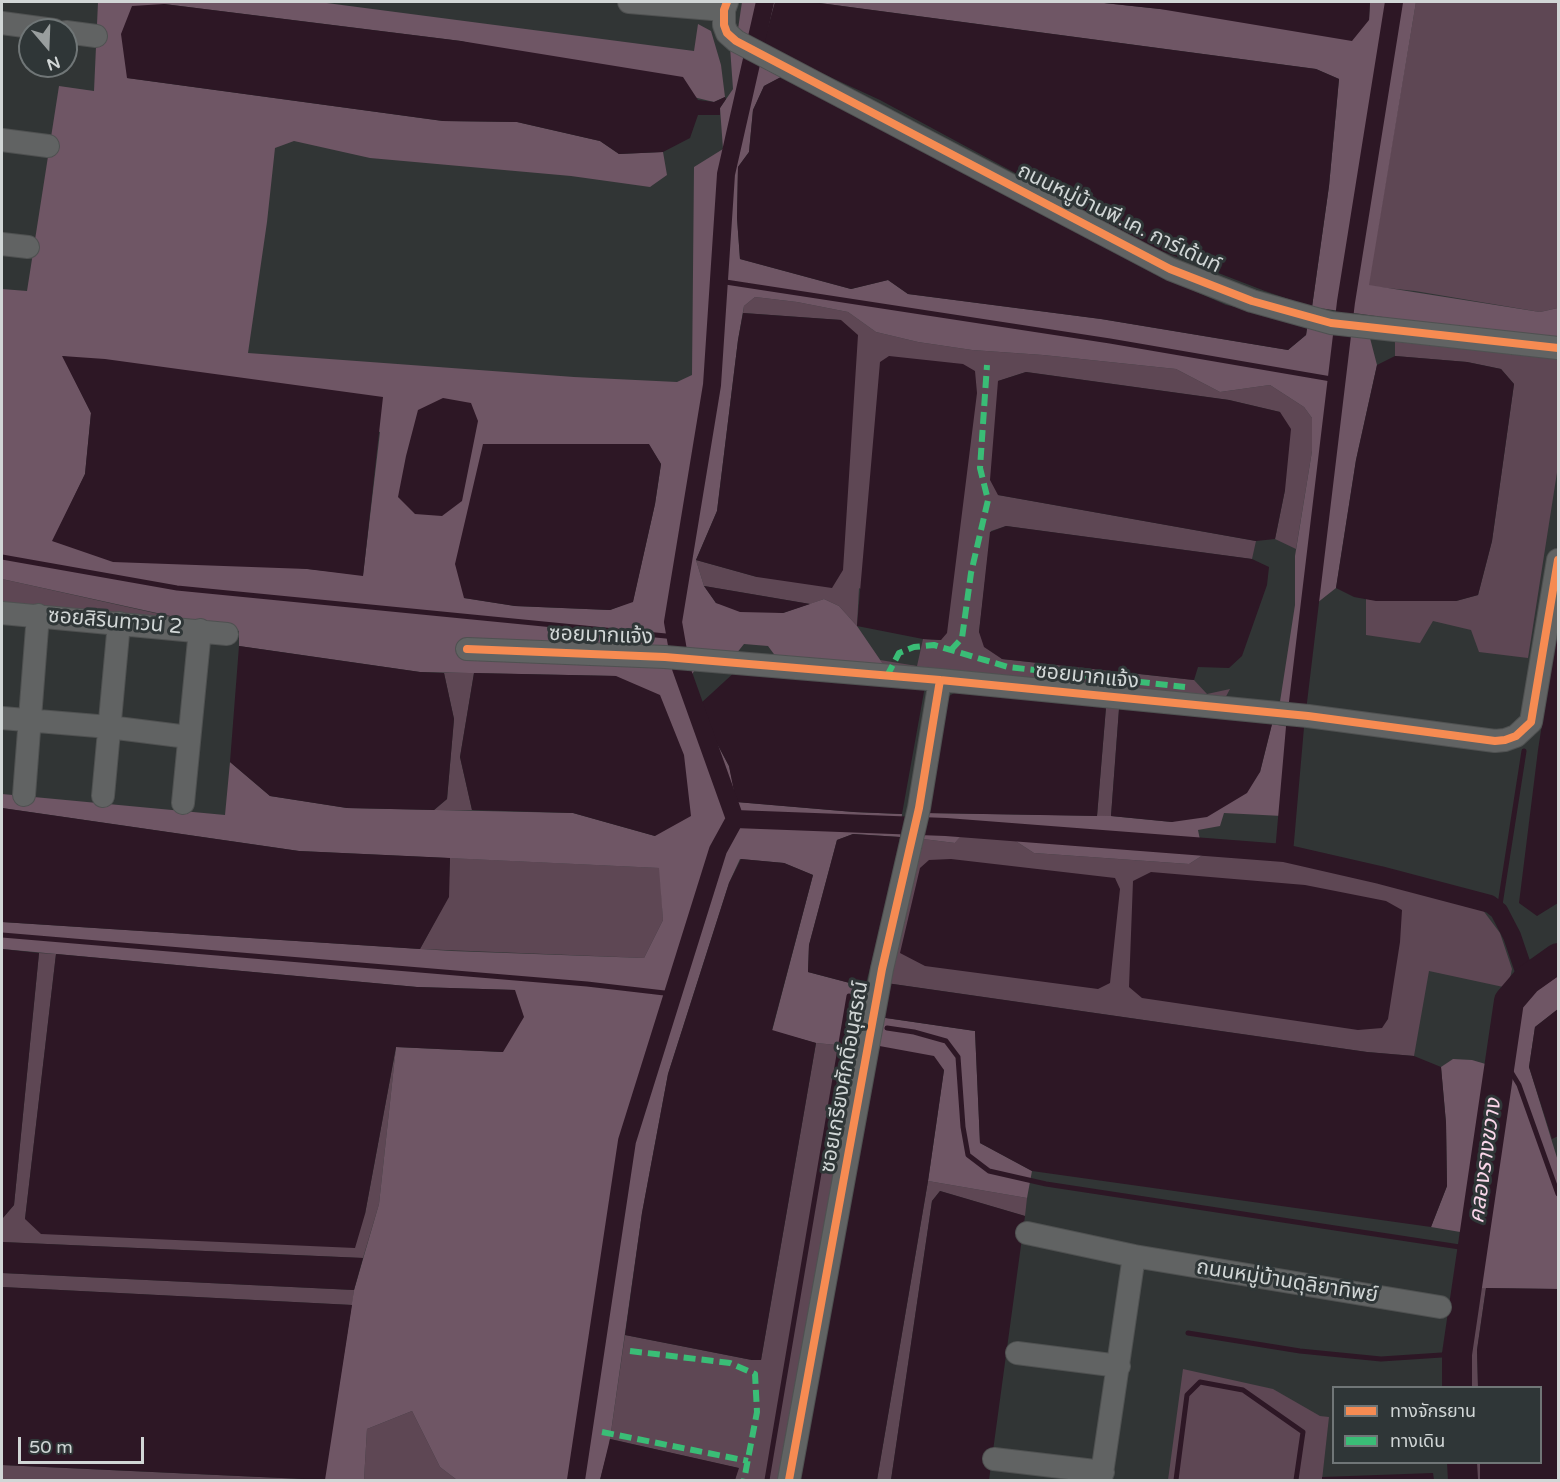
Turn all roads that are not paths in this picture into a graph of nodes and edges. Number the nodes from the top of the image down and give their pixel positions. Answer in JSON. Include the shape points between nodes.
{"nodes":[{"id":1,"x":629,"y":2,"type":"edge"},
{"id":2,"x":725,"y":6,"type":"edge"},
{"id":3,"x":2,"y":23,"type":"edge"},
{"id":4,"x":18,"y":25,"type":"edge"},
{"id":5,"x":78,"y":34,"type":"edge"},
{"id":6,"x":96,"y":36,"type":"dead end"},
{"id":7,"x":2,"y":141,"type":"edge"},
{"id":8,"x":48,"y":146,"type":"dead end"},
{"id":9,"x":2,"y":244,"type":"edge"},
{"id":10,"x":28,"y":247,"type":"dead end"},
{"id":11,"x":1558,"y":348,"type":"edge"},
{"id":12,"x":1558,"y":560,"type":"edge"},
{"id":13,"x":2,"y":613,"type":"edge"},
{"id":14,"x":38,"y":615,"type":"junction"},
{"id":15,"x":118,"y":623,"type":"junction"},
{"id":16,"x":200,"y":630,"type":"junction"},
{"id":17,"x":227,"y":634,"type":"dead end"},
{"id":18,"x":468,"y":649,"type":"dead end"},
{"id":19,"x":940,"y":680,"type":"junction"},
{"id":20,"x":2,"y":718,"type":"edge"},
{"id":21,"x":30,"y":721,"type":"junction"},
{"id":22,"x":109,"y":727,"type":"junction"},
{"id":23,"x":188,"y":737,"type":"junction"},
{"id":24,"x":24,"y":795,"type":"dead end"},
{"id":25,"x":103,"y":796,"type":"dead end"},
{"id":26,"x":183,"y":802,"type":"dead end"},
{"id":27,"x":1027,"y":1233,"type":"dead end"},
{"id":28,"x":1134,"y":1256,"type":"junction"},
{"id":29,"x":1440,"y":1307,"type":"dead end"},
{"id":30,"x":1017,"y":1353,"type":"dead end"},
{"id":31,"x":1119,"y":1366,"type":"junction"},
{"id":32,"x":994,"y":1459,"type":"dead end"},
{"id":33,"x":1102,"y":1476,"type":"edge"},
{"id":34,"x":789,"y":1480,"type":"edge"}],
"edges":[{"from":1,"to":2,"type":"street"},
{"from":2,"to":11,"type":"street","name":"ถนนหมู่บ้านพี.เค. การ์เด้นท์","via":[[727,33],[736,41],[1170,269],[1252,301],[1332,323]]},
{"from":3,"to":4,"type":"street"},
{"from":5,"to":6,"type":"street"},
{"from":7,"to":8,"type":"street"},
{"from":9,"to":10,"type":"street"},
{"from":12,"to":19,"type":"street","name":"ซอยมากแจ้ง","via":[[1531,722],[1505,740]]},
{"from":13,"to":14,"type":"street","name":"ซอยสิรินทาวน์ 2"},
{"from":14,"to":15,"type":"street","name":"ซอยสิรินทาวน์ 2"},
{"from":14,"to":21,"type":"street"},
{"from":15,"to":16,"type":"street","name":"ซอยสิรินทาวน์ 2"},
{"from":15,"to":22,"type":"street"},
{"from":16,"to":17,"type":"street","name":"ซอยสิรินทาวน์ 2"},
{"from":16,"to":23,"type":"street"},
{"from":18,"to":19,"type":"street","name":"ซอยมากแจ้ง","via":[[665,657]]},
{"from":19,"to":34,"type":"street","name":"ซอยเกรียงศักดิ์อนุสรณ์","via":[[919,808],[882,969]]},
{"from":20,"to":21,"type":"street"},
{"from":21,"to":22,"type":"street"},
{"from":21,"to":24,"type":"street"},
{"from":22,"to":23,"type":"street"},
{"from":22,"to":25,"type":"street"},
{"from":23,"to":26,"type":"street"},
{"from":27,"to":28,"type":"street","name":"ถนนหมู่บ้านดุลิยาทิพย์"},
{"from":28,"to":29,"type":"street","name":"ถนนหมู่บ้านดุลิยาทิพย์"},
{"from":28,"to":31,"type":"street"},
{"from":30,"to":31,"type":"street"},
{"from":31,"to":33,"type":"street"},
{"from":32,"to":33,"type":"street"}]}
